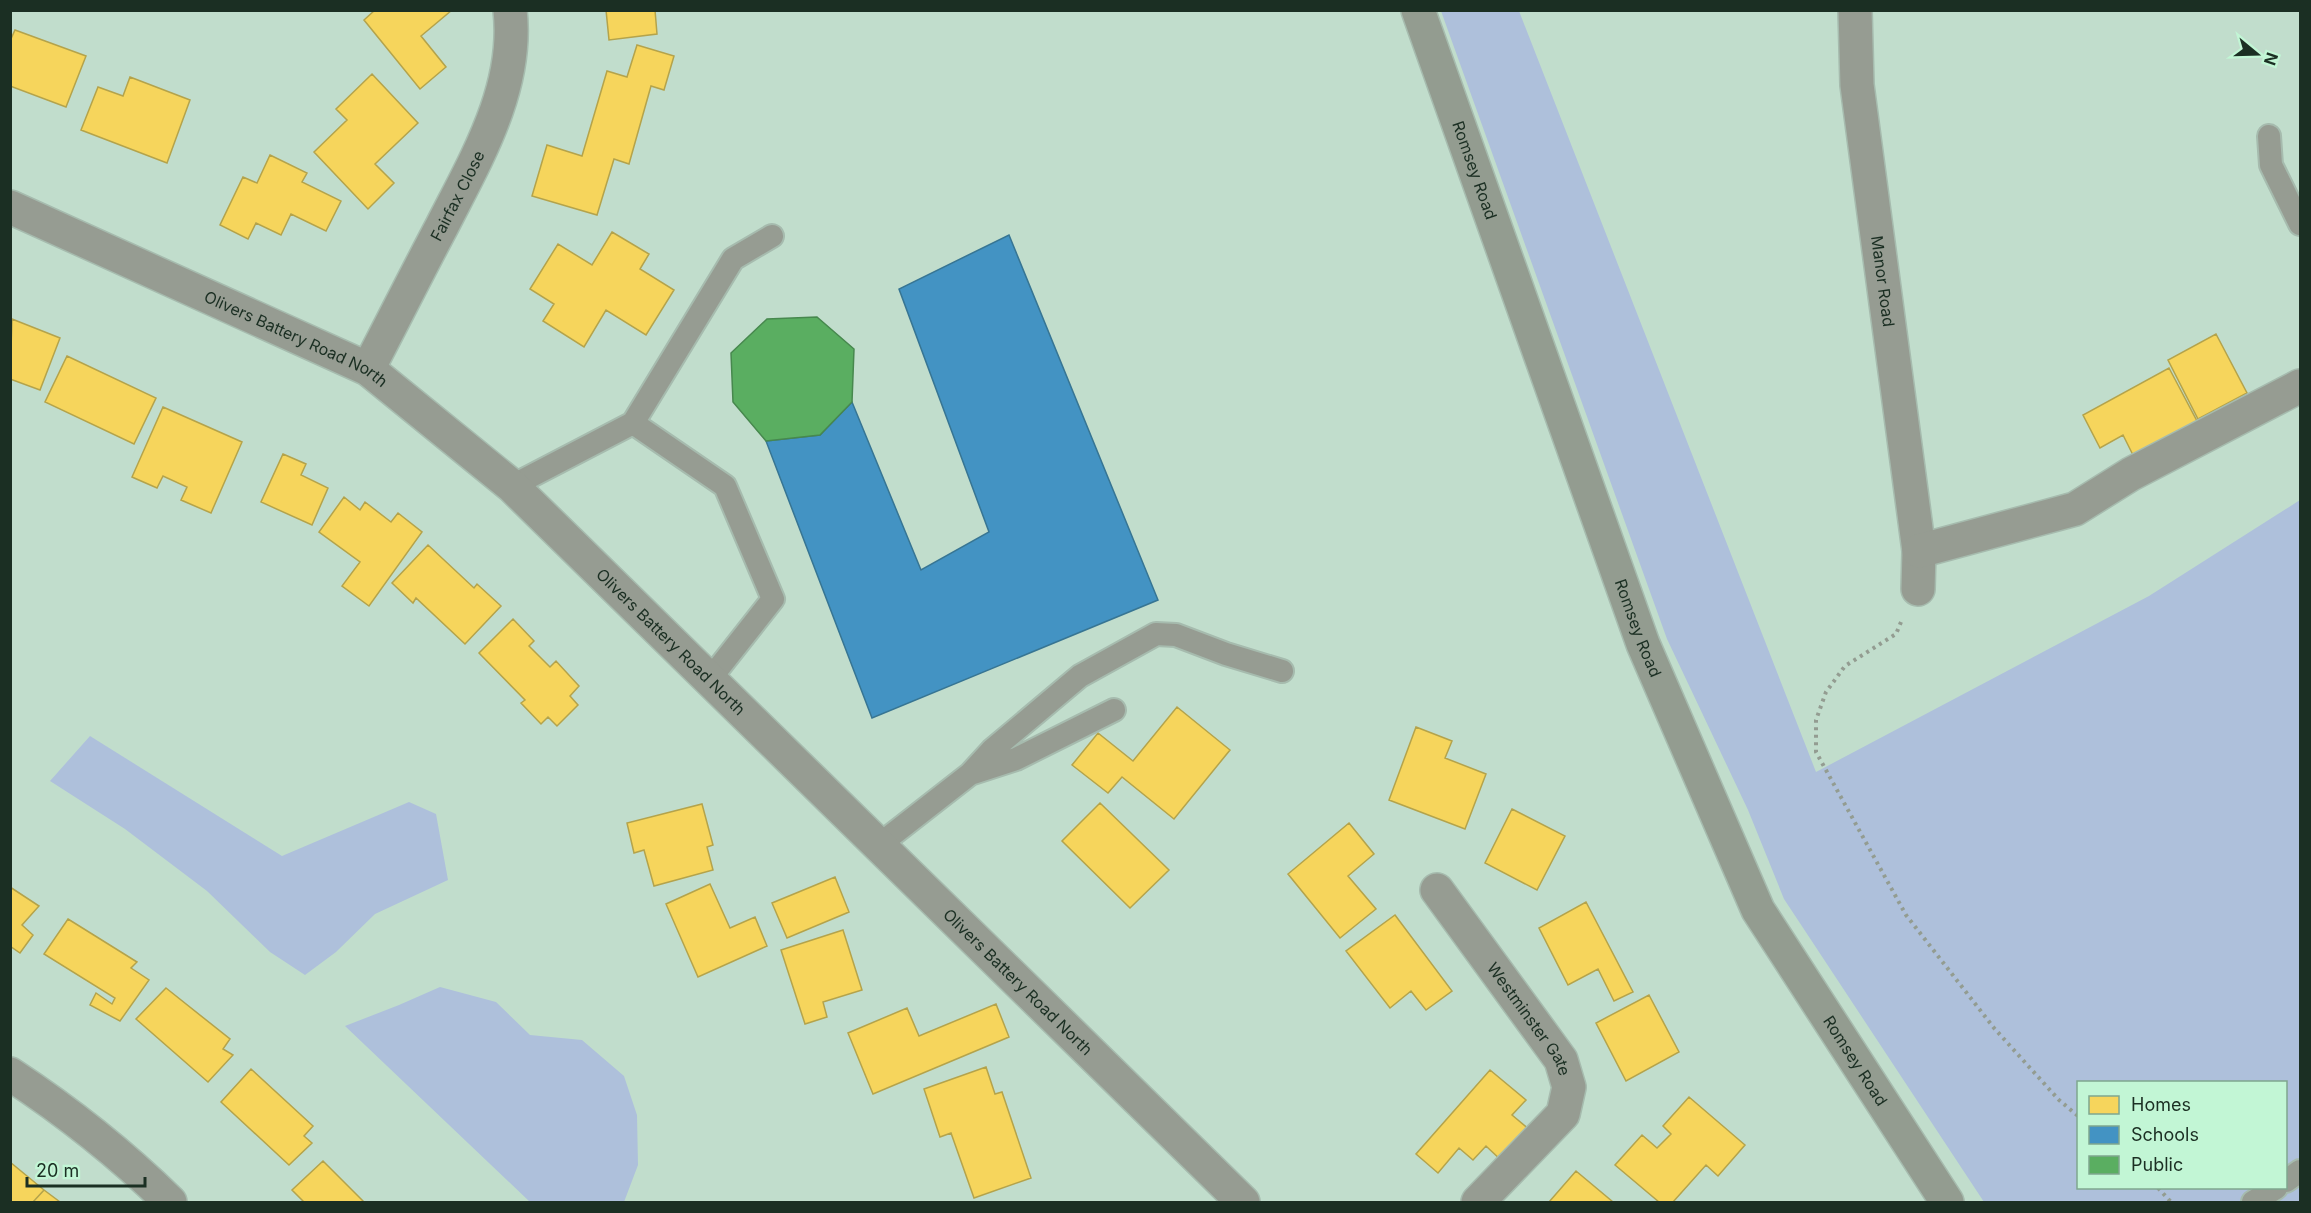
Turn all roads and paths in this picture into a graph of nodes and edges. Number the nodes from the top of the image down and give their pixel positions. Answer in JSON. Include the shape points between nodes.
{"nodes":[{"id":1,"x":510,"y":10,"type":"edge"},
{"id":2,"x":1418,"y":10,"type":"edge"},
{"id":3,"x":1855,"y":10,"type":"edge"},
{"id":4,"x":2269,"y":136,"type":"dead end"},
{"id":5,"x":10,"y":207,"type":"edge"},
{"id":6,"x":2301,"y":224,"type":"edge"},
{"id":7,"x":772,"y":236,"type":"dead end"},
{"id":8,"x":369,"y":369,"type":"junction"},
{"id":9,"x":2301,"y":386,"type":"edge"},
{"id":10,"x":633,"y":423,"type":"junction"},
{"id":11,"x":512,"y":486,"type":"junction"},
{"id":12,"x":1919,"y":551,"type":"junction"},
{"id":13,"x":1917,"y":589,"type":"joint"},
{"id":14,"x":1282,"y":670,"type":"dead end"},
{"id":15,"x":710,"y":679,"type":"junction"},
{"id":16,"x":1114,"y":710,"type":"dead end"},
{"id":17,"x":970,"y":774,"type":"junction"},
{"id":18,"x":879,"y":845,"type":"junction"},
{"id":19,"x":1437,"y":890,"type":"dead end"},
{"id":20,"x":10,"y":1074,"type":"edge"},
{"id":21,"x":2077,"y":1114,"type":"edge"},
{"id":22,"x":2301,"y":1171,"type":"edge"},
{"id":23,"x":2287,"y":1180,"type":"edge"},
{"id":24,"x":2159,"y":1189,"type":"edge"},
{"id":25,"x":2274,"y":1189,"type":"edge"},
{"id":26,"x":170,"y":1203,"type":"edge"},
{"id":27,"x":1243,"y":1203,"type":"edge"},
{"id":28,"x":1478,"y":1203,"type":"edge"},
{"id":29,"x":1947,"y":1203,"type":"edge"},
{"id":30,"x":2171,"y":1203,"type":"edge"},
{"id":31,"x":2253,"y":1203,"type":"edge"}],
"edges":[{"from":1,"to":8,"type":"street","name":"Fairfax Close","via":[[513,35],[507,79],[481,150]]},
{"from":2,"to":29,"type":"main road","name":"Romsey Road","via":[[1643,644],[1758,910]]},
{"from":3,"to":12,"type":"street","name":"Manor Road","via":[[1857,86]]},
{"from":4,"to":6,"type":"lane","via":[[2271,165]]},
{"from":5,"to":8,"type":"street","name":"Olivers Battery Road North"},
{"from":7,"to":10,"type":"lane","via":[[733,259]]},
{"from":8,"to":11,"type":"street","name":"Olivers Battery Road North"},
{"from":9,"to":12,"type":"street","via":[[2131,474],[2075,509]]},
{"from":10,"to":11,"type":"lane"},
{"from":10,"to":15,"type":"lane","via":[[725,486],[773,599]]},
{"from":11,"to":15,"type":"street","name":"Olivers Battery Road North"},
{"from":12,"to":13,"type":"street","name":"Manor Road"},
{"from":13,"to":21,"type":"path","via":[[1896,634],[1845,666],[1826,692],[1816,720],[1816,752],[1906,915],[1994,1028],[2059,1100]]},
{"from":14,"to":17,"type":"lane","via":[[1176,635],[1156,634],[1080,676],[992,750]]},
{"from":15,"to":18,"type":"street","name":"Olivers Battery Road North"},
{"from":16,"to":17,"type":"lane","via":[[1016,759]]},
{"from":17,"to":18,"type":"lane"},
{"from":18,"to":27,"type":"street","name":"Olivers Battery Road North"},
{"from":19,"to":28,"type":"street","name":"Westminster Gate","via":[[1561,1060],[1569,1088],[1563,1114]]},
{"from":20,"to":26,"type":"street","via":[[119,1154]]},
{"from":22,"to":23,"type":"lane"},
{"from":24,"to":30,"type":"path"},
{"from":25,"to":31,"type":"lane"}]}
